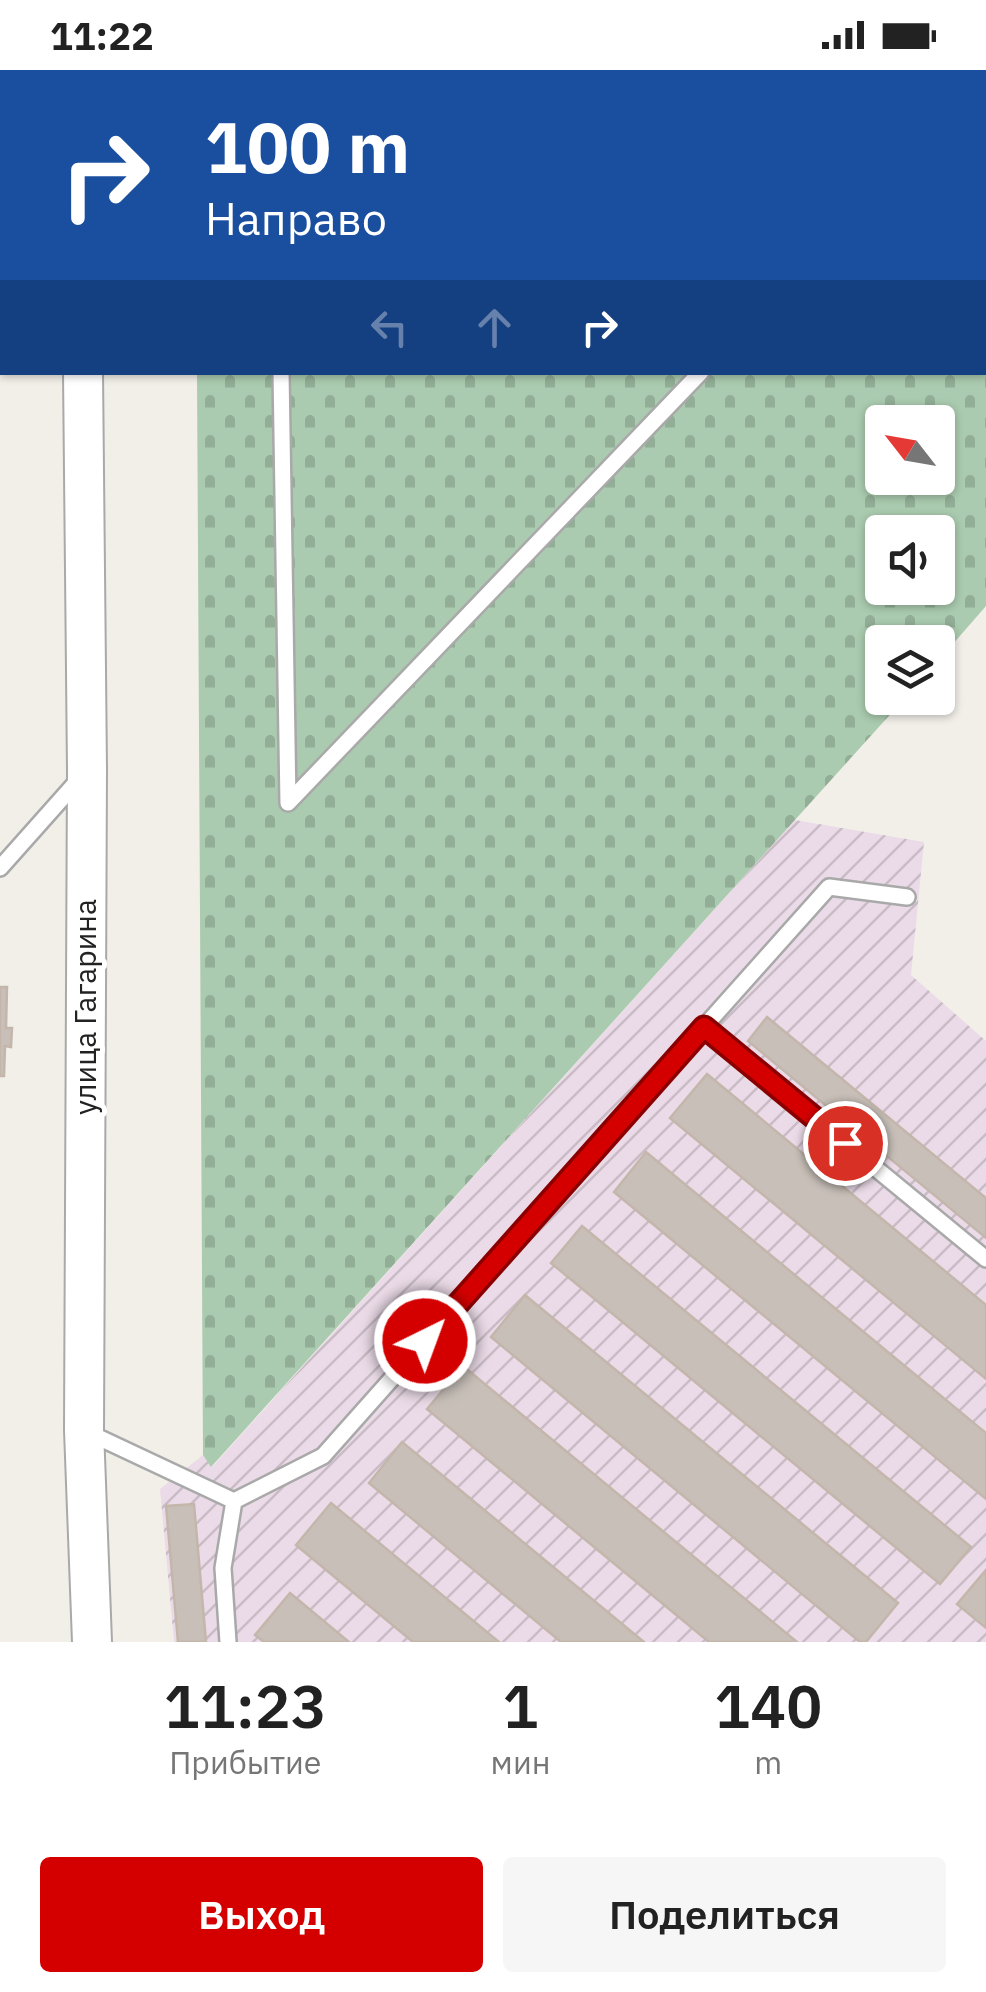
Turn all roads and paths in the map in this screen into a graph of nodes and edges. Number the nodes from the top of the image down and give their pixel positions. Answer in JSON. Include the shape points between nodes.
{"nodes":[{"id":1,"x":83,"y":375,"type":"edge"},
{"id":2,"x":280,"y":375,"type":"edge"},
{"id":3,"x":698,"y":375,"type":"edge"},
{"id":4,"x":87,"y":770,"type":"junction"},
{"id":5,"x":0,"y":868,"type":"edge"},
{"id":6,"x":908,"y":897,"type":"dead end"},
{"id":7,"x":704,"y":1027,"type":"junction"},
{"id":8,"x":986,"y":1259,"type":"edge"},
{"id":9,"x":84,"y":1430,"type":"junction"},
{"id":10,"x":234,"y":1501,"type":"junction"},
{"id":11,"x":92,"y":1642,"type":"edge"},
{"id":12,"x":228,"y":1642,"type":"edge"}],
"edges":[{"from":1,"to":4,"type":"street","name":"улица Гагарина"},
{"from":2,"to":3,"type":"lane","via":[[288,803]]},
{"from":4,"to":5,"type":"lane"},
{"from":4,"to":9,"type":"street","name":"улица Гагарина"},
{"from":6,"to":7,"type":"lane","via":[[828,887]]},
{"from":7,"to":8,"type":"lane"},
{"from":7,"to":10,"type":"lane","via":[[324,1456]]},
{"from":9,"to":10,"type":"lane"},
{"from":9,"to":11,"type":"street","name":"улица Гагарина"},
{"from":10,"to":12,"type":"lane","via":[[223,1568]]}]}
